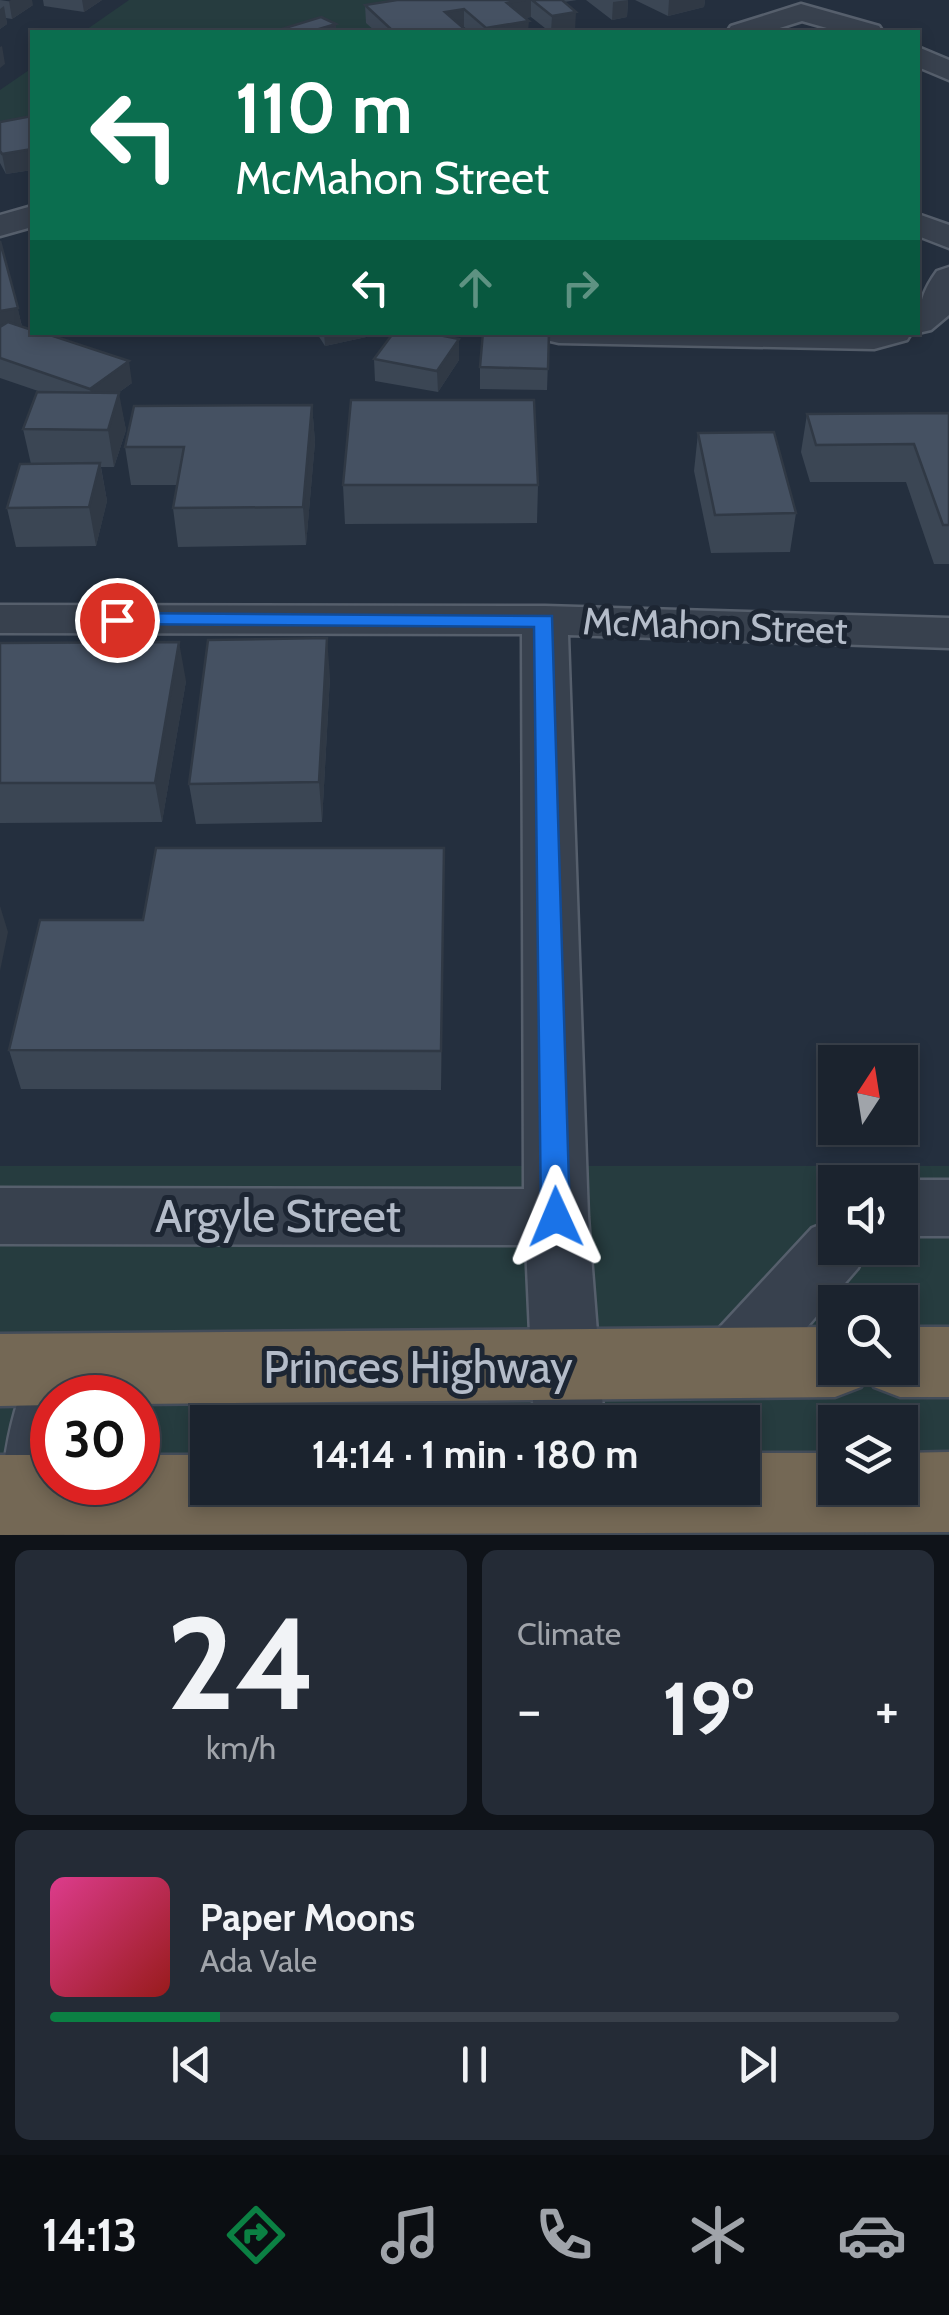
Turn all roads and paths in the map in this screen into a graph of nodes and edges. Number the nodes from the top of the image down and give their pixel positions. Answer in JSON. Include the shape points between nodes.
{"nodes":[{"id":1,"x":801,"y":6,"type":"edge"},
{"id":2,"x":746,"y":30,"type":"edge"},
{"id":3,"x":864,"y":30,"type":"edge"},
{"id":4,"x":920,"y":57,"type":"edge"},
{"id":5,"x":949,"y":71,"type":"edge"},
{"id":6,"x":30,"y":217,"type":"edge"},
{"id":7,"x":920,"y":225,"type":"edge"},
{"id":8,"x":0,"y":226,"type":"edge"},
{"id":9,"x":949,"y":238,"type":"edge"},
{"id":10,"x":949,"y":278,"type":"edge"},
{"id":11,"x":920,"y":321,"type":"edge"},
{"id":12,"x":716,"y":335,"type":"edge"},
{"id":13,"x":884,"y":335,"type":"edge"},
{"id":14,"x":0,"y":619,"type":"edge"},
{"id":15,"x":545,"y":620,"type":"junction"},
{"id":16,"x":949,"y":633,"type":"edge"},
{"id":17,"x":918,"y":1208,"type":"edge"},
{"id":18,"x":949,"y":1208,"type":"edge"},
{"id":19,"x":0,"y":1216,"type":"edge"},
{"id":20,"x":556,"y":1217,"type":"junction"},
{"id":21,"x":820,"y":1265,"type":"edge"},
{"id":22,"x":733,"y":1362,"type":"junction"},
{"id":23,"x":818,"y":1362,"type":"edge"},
{"id":24,"x":918,"y":1362,"type":"edge"},
{"id":25,"x":949,"y":1362,"type":"edge"},
{"id":26,"x":160,"y":1397,"type":"edge"},
{"id":27,"x":233,"y":1405,"type":"edge"},
{"id":28,"x":568,"y":1405,"type":"edge"},
{"id":29,"x":645,"y":1405,"type":"edge"},
{"id":30,"x":30,"y":1449,"type":"edge"},
{"id":31,"x":760,"y":1467,"type":"edge"},
{"id":32,"x":190,"y":1488,"type":"edge"},
{"id":33,"x":949,"y":1492,"type":"edge"},
{"id":34,"x":20,"y":1508,"type":"edge"}],
"edges":[{"from":1,"to":2,"type":"street"},
{"from":1,"to":3,"type":"street"},
{"from":4,"to":5,"type":"street"},
{"from":6,"to":8,"type":"street"},
{"from":7,"to":9,"type":"street"},
{"from":10,"to":11,"type":"street","via":[[932,313]]},
{"from":12,"to":13,"type":"street"},
{"from":14,"to":15,"type":"street","name":"McMahon Street"},
{"from":15,"to":16,"type":"street","name":"McMahon Street"},
{"from":15,"to":20,"type":"street"},
{"from":17,"to":18,"type":"street"},
{"from":19,"to":20,"type":"street","name":"Argyle Street"},
{"from":20,"to":28,"type":"street"},
{"from":21,"to":22,"type":"street"},
{"from":22,"to":23,"type":"highway","name":"Princes Highway"},
{"from":22,"to":29,"type":"highway","name":"Princes Highway"},
{"from":24,"to":25,"type":"highway"},
{"from":26,"to":27,"type":"highway","name":"Princes Highway"},
{"from":30,"to":34,"type":"street"},
{"from":31,"to":33,"type":"highway","name":"Princes Highway"},
{"from":32,"to":34,"type":"highway","name":"Princes Highway"}]}
